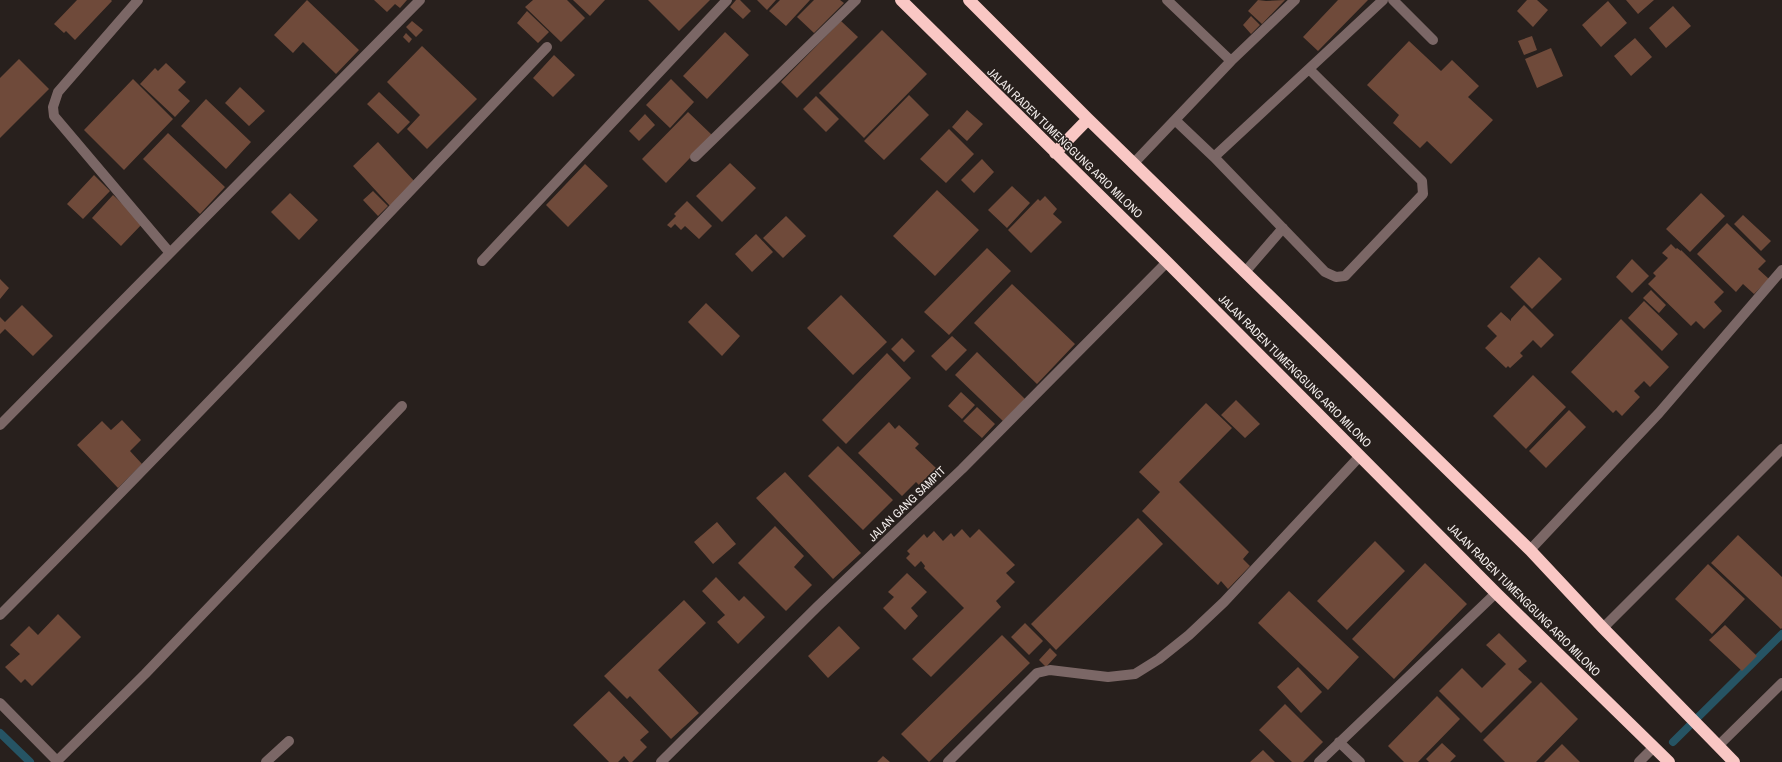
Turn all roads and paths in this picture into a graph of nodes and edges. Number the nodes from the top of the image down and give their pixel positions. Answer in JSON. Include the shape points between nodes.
{"nodes":[{"id":1,"x":138,"y":0,"type":"edge"},
{"id":2,"x":420,"y":0,"type":"edge"},
{"id":3,"x":727,"y":0,"type":"edge"},
{"id":4,"x":856,"y":0,"type":"edge"},
{"id":5,"x":901,"y":0,"type":"edge"},
{"id":6,"x":969,"y":0,"type":"edge"},
{"id":7,"x":1167,"y":0,"type":"edge"},
{"id":8,"x":1295,"y":0,"type":"edge"},
{"id":9,"x":1383,"y":0,"type":"edge"},
{"id":10,"x":1393,"y":0,"type":"edge"},
{"id":11,"x":1433,"y":40,"type":"dead end"},
{"id":12,"x":548,"y":47,"type":"dead end"},
{"id":13,"x":1231,"y":61,"type":"junction"},
{"id":14,"x":1309,"y":69,"type":"junction"},
{"id":15,"x":1088,"y":119,"type":"junction"},
{"id":16,"x":1176,"y":120,"type":"junction"},
{"id":17,"x":1055,"y":153,"type":"junction"},
{"id":18,"x":696,"y":157,"type":"dead end"},
{"id":19,"x":1214,"y":157,"type":"junction"},
{"id":20,"x":1133,"y":164,"type":"junction"},
{"id":21,"x":1282,"y":228,"type":"junction"},
{"id":22,"x":170,"y":253,"type":"junction"},
{"id":23,"x":482,"y":262,"type":"dead end"},
{"id":24,"x":1167,"y":262,"type":"junction"},
{"id":25,"x":1782,"y":270,"type":"edge"},
{"id":26,"x":1245,"y":272,"type":"junction"},
{"id":27,"x":402,"y":406,"type":"dead end"},
{"id":28,"x":0,"y":425,"type":"edge"},
{"id":29,"x":1782,"y":449,"type":"edge"},
{"id":30,"x":1360,"y":456,"type":"junction"},
{"id":31,"x":1530,"y":550,"type":"junction"},
{"id":32,"x":1496,"y":593,"type":"junction"},
{"id":33,"x":0,"y":615,"type":"edge"},
{"id":34,"x":1603,"y":628,"type":"junction"},
{"id":35,"x":1782,"y":684,"type":"edge"},
{"id":36,"x":0,"y":703,"type":"edge"},
{"id":37,"x":289,"y":741,"type":"dead end"},
{"id":38,"x":1339,"y":742,"type":"junction"},
{"id":39,"x":1717,"y":745,"type":"junction"},
{"id":40,"x":1654,"y":747,"type":"junction"},
{"id":41,"x":1666,"y":759,"type":"edge"},
{"id":42,"x":58,"y":762,"type":"edge"},
{"id":43,"x":266,"y":762,"type":"edge"},
{"id":44,"x":661,"y":762,"type":"edge"},
{"id":45,"x":948,"y":762,"type":"edge"},
{"id":46,"x":1319,"y":762,"type":"edge"},
{"id":47,"x":1360,"y":762,"type":"edge"},
{"id":48,"x":1639,"y":762,"type":"edge"},
{"id":49,"x":1734,"y":762,"type":"edge"}],
"edges":[{"from":1,"to":22,"type":"street","via":[[58,92],[53,107],[54,116]]},
{"from":2,"to":22,"type":"street"},
{"from":3,"to":23,"type":"street"},
{"from":4,"to":18,"type":"street"},
{"from":5,"to":17,"type":"highway","name":"JALAN RADEN TUMENGGUNG ARIO MILONO"},
{"from":6,"to":15,"type":"highway"},
{"from":7,"to":13,"type":"street"},
{"from":8,"to":13,"type":"street"},
{"from":9,"to":14,"type":"street"},
{"from":10,"to":11,"type":"street"},
{"from":12,"to":33,"type":"street","via":[[238,372]]},
{"from":13,"to":16,"type":"street"},
{"from":14,"to":19,"type":"street"},
{"from":14,"to":21,"type":"street","via":[[1413,170],[1422,181],[1423,194],[1345,276],[1336,277],[1325,272]]},
{"from":15,"to":17,"type":"highway"},
{"from":15,"to":20,"type":"highway"},
{"from":16,"to":19,"type":"street"},
{"from":16,"to":20,"type":"street"},
{"from":17,"to":24,"type":"highway","name":"JALAN RADEN TUMENGGUNG ARIO MILONO"},
{"from":19,"to":21,"type":"street"},
{"from":20,"to":26,"type":"highway"},
{"from":21,"to":26,"type":"street"},
{"from":22,"to":28,"type":"street"},
{"from":24,"to":30,"type":"highway","name":"JALAN RADEN TUMENGGUNG ARIO MILONO"},
{"from":24,"to":44,"type":"street","name":"JALAN GANG SAMPIT","via":[[962,469],[818,606]]},
{"from":25,"to":31,"type":"street","via":[[1659,413]]},
{"from":26,"to":31,"type":"highway"},
{"from":27,"to":42,"type":"street"},
{"from":29,"to":34,"type":"street"},
{"from":30,"to":32,"type":"highway","name":"JALAN RADEN TUMENGGUNG ARIO MILONO"},
{"from":30,"to":45,"type":"street","via":[[1224,602],[1159,659],[1135,674],[1108,678],[1050,670],[1037,673]]},
{"from":31,"to":34,"type":"highway"},
{"from":32,"to":38,"type":"street"},
{"from":32,"to":40,"type":"highway","name":"JALAN RADEN TUMENGGUNG ARIO MILONO"},
{"from":34,"to":39,"type":"highway"},
{"from":35,"to":39,"type":"street"},
{"from":36,"to":42,"type":"street"},
{"from":37,"to":43,"type":"street"},
{"from":38,"to":46,"type":"street"},
{"from":38,"to":47,"type":"street"},
{"from":39,"to":49,"type":"highway"},
{"from":40,"to":41,"type":"highway","name":"JALAN RADEN TUMENGGUNG ARIO MILONO"},
{"from":40,"to":48,"type":"street"}]}
